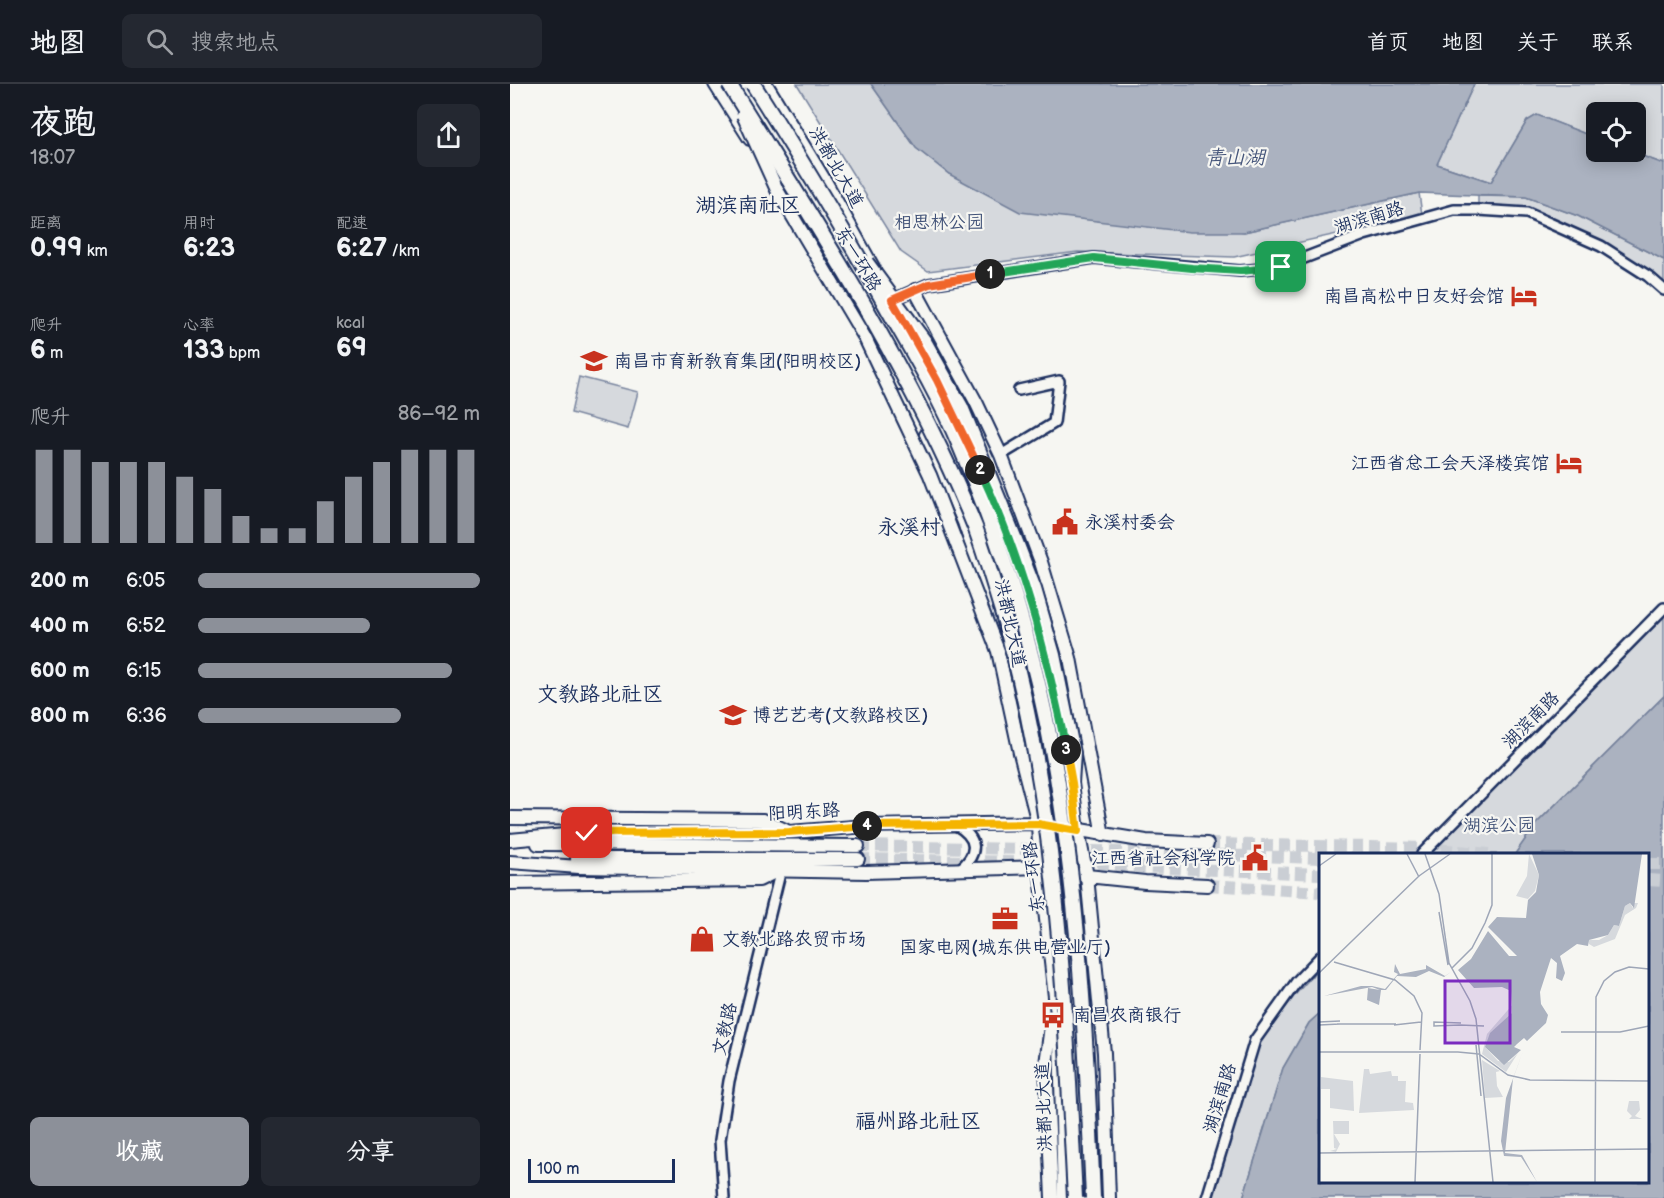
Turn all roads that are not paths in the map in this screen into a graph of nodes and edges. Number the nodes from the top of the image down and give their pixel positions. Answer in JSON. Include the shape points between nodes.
{"nodes":[{"id":1,"x":715,"y":84,"type":"edge"},
{"id":2,"x":729,"y":84,"type":"edge"},
{"id":3,"x":753,"y":84,"type":"edge"},
{"id":4,"x":766,"y":84,"type":"edge"},
{"id":5,"x":841,"y":227,"type":"junction"},
{"id":6,"x":915,"y":290,"type":"junction"},
{"id":7,"x":1664,"y":290,"type":"edge"},
{"id":8,"x":892,"y":300,"type":"junction"},
{"id":9,"x":1019,"y":390,"type":"dead end"},
{"id":10,"x":1001,"y":455,"type":"junction"},
{"id":11,"x":1664,"y":608,"type":"edge"},
{"id":12,"x":998,"y":651,"type":"junction"},
{"id":13,"x":1072,"y":783,"type":"junction"},
{"id":14,"x":510,"y":818,"type":"edge"},
{"id":15,"x":1038,"y":824,"type":"junction"},
{"id":16,"x":956,"y":825,"type":"junction"},
{"id":17,"x":1078,"y":831,"type":"junction"},
{"id":18,"x":789,"y":832,"type":"junction"},
{"id":19,"x":1103,"y":835,"type":"junction"},
{"id":20,"x":510,"y":842,"type":"edge"},
{"id":21,"x":1208,"y":844,"type":"tunnel mouth"},
{"id":22,"x":1424,"y":853,"type":"edge"},
{"id":23,"x":510,"y":861,"type":"edge"},
{"id":24,"x":1040,"y":867,"type":"junction"},
{"id":25,"x":781,"y":869,"type":"junction"},
{"id":26,"x":960,"y":869,"type":"junction"},
{"id":27,"x":1087,"y":876,"type":"junction"},
{"id":28,"x":510,"y":883,"type":"edge"},
{"id":29,"x":1207,"y":885,"type":"tunnel mouth"},
{"id":30,"x":1319,"y":958,"type":"edge"},
{"id":31,"x":1055,"y":996,"type":"junction"},
{"id":32,"x":724,"y":1198,"type":"edge"},
{"id":33,"x":1052,"y":1198,"type":"edge"},
{"id":34,"x":1064,"y":1198,"type":"edge"},
{"id":35,"x":1075,"y":1198,"type":"edge"},
{"id":36,"x":1093,"y":1198,"type":"edge"},
{"id":37,"x":1109,"y":1198,"type":"edge"},
{"id":38,"x":1207,"y":1198,"type":"edge"}],
"edges":[{"from":1,"to":12,"type":"main road","name":"洪都北大道","via":[[905,391],[964,522],[990,601]]},
{"from":2,"to":12,"type":"main road","bridge":true,"via":[[777,190],[865,339],[930,475]]},
{"from":2,"to":35,"type":"highway","name":"东一环路","bridge":true,"via":[[847,273],[905,378],[975,529],[995,590],[1021,677],[1040,779],[1063,978]]},
{"from":3,"to":5,"type":"highway","name":"东一环路","bridge":true},
{"from":4,"to":8,"type":"main road","name":"洪都北大道"},
{"from":5,"to":13,"type":"main road","bridge":true,"via":[[925,341],[962,407],[1035,589],[1054,655],[1074,753]]},
{"from":5,"to":36,"type":"highway","name":"东一环路","bridge":true,"via":[[959,444],[994,533],[1035,675],[1056,776],[1078,954]]},
{"from":6,"to":7,"type":"street","name":"湖滨南路","via":[[929,284],[1094,258],[1240,271],[1281,267],[1364,235],[1454,210],[1478,210],[1527,213],[1601,246]]},
{"from":6,"to":8,"type":"street","name":"湖滨南路"},
{"from":6,"to":10,"type":"main road"},
{"from":8,"to":13,"type":"main road","name":"洪都北大道","via":[[937,380],[989,489],[1011,546],[1042,641]]},
{"from":9,"to":10,"type":"street","via":[[1059,381],[1054,423]]},
{"from":10,"to":19,"type":"main road","via":[[1041,562],[1070,657]]},
{"from":11,"to":22,"type":"street","name":"湖滨南路"},
{"from":12,"to":15,"type":"main road","name":"洪都北大道"},
{"from":13,"to":17,"type":"main road","name":"洪都北大道"},
{"from":14,"to":18,"type":"main road","via":[[763,820]]},
{"from":15,"to":16,"type":"main road","name":"阳明东路"},
{"from":15,"to":17,"type":"main road","name":"阳明东路"},
{"from":15,"to":24,"type":"main road","name":"洪都北大道"},
{"from":16,"to":18,"type":"main road","name":"阳明东路"},
{"from":16,"to":26,"type":"street","via":[[969,833],[974,846],[970,860]]},
{"from":17,"to":19,"type":"main road","name":"阳明东路"},
{"from":17,"to":27,"type":"main road","name":"洪都北大道"},
{"from":18,"to":20,"type":"main road","name":"阳明东路","via":[[587,833]]},
{"from":19,"to":21,"type":"main road","name":"阳明东路"},
{"from":20,"to":23,"type":"main road","name":"阳明东路","via":[[858,853]]},
{"from":23,"to":25,"type":"main road","name":"阳明东路","via":[[579,867]]},
{"from":24,"to":26,"type":"main road","name":"阳明东路"},
{"from":24,"to":27,"type":"main road","name":"阳明东路"},
{"from":24,"to":31,"type":"main road","name":"洪都北大道"},
{"from":25,"to":26,"type":"main road","name":"阳明东路"},
{"from":25,"to":28,"type":"main road","via":[[759,880]]},
{"from":25,"to":32,"type":"street","name":"文教路","via":[[729,1081],[720,1140]]},
{"from":27,"to":29,"type":"main road","name":"阳明东路"},
{"from":27,"to":37,"type":"main road","name":"洪都北大道","via":[[1104,1053]]},
{"from":30,"to":38,"type":"street","name":"湖滨南路","via":[[1297,981],[1255,1040]]},
{"from":31,"to":33,"type":"main road","via":[[1046,1065]]},
{"from":31,"to":34,"type":"main road","name":"洪都北大道","via":[[1060,1040]]}]}
